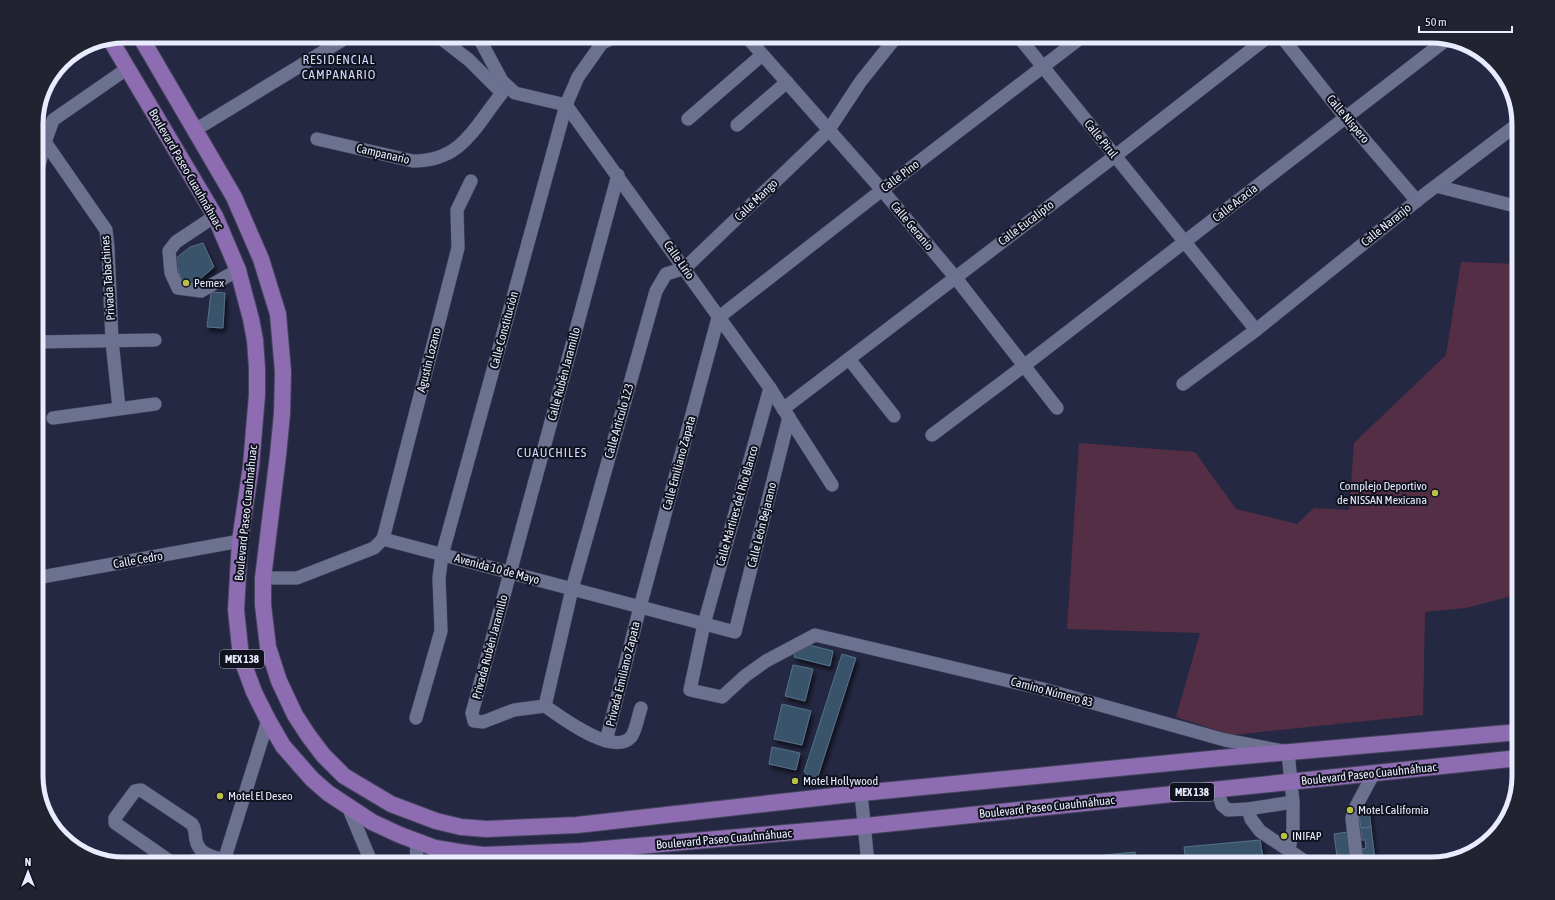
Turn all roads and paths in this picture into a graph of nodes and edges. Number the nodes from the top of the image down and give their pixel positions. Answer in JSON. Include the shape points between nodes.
{"nodes":[{"id":1,"x":144,"y":43,"type":"edge"},
{"id":2,"x":338,"y":43,"type":"edge"},
{"id":3,"x":447,"y":43,"type":"edge"},
{"id":4,"x":482,"y":43,"type":"edge"},
{"id":5,"x":602,"y":43,"type":"edge"},
{"id":6,"x":752,"y":43,"type":"edge"},
{"id":7,"x":891,"y":43,"type":"edge"},
{"id":8,"x":1024,"y":43,"type":"edge"},
{"id":9,"x":1075,"y":43,"type":"edge"},
{"id":10,"x":1260,"y":43,"type":"edge"},
{"id":11,"x":1287,"y":43,"type":"edge"},
{"id":12,"x":113,"y":44,"type":"edge"},
{"id":13,"x":1441,"y":44,"type":"edge"},
{"id":14,"x":762,"y":55,"type":"junction"},
{"id":15,"x":1043,"y":67,"type":"junction"},
{"id":16,"x":128,"y":68,"type":"junction"},
{"id":17,"x":787,"y":82,"type":"junction"},
{"id":18,"x":566,"y":105,"type":"junction"},
{"id":19,"x":1345,"y":117,"type":"junction"},
{"id":20,"x":688,"y":119,"type":"dead end"},
{"id":21,"x":737,"y":125,"type":"dead end"},
{"id":22,"x":1512,"y":128,"type":"edge"},
{"id":23,"x":195,"y":130,"type":"junction"},
{"id":24,"x":828,"y":131,"type":"junction"},
{"id":25,"x":317,"y":139,"type":"dead end"},
{"id":26,"x":45,"y":142,"type":"junction"},
{"id":27,"x":43,"y":150,"type":"edge"},
{"id":28,"x":1115,"y":156,"type":"junction"},
{"id":29,"x":618,"y":175,"type":"junction"},
{"id":30,"x":471,"y":181,"type":"dead end"},
{"id":31,"x":1436,"y":186,"type":"junction"},
{"id":32,"x":882,"y":190,"type":"junction"},
{"id":33,"x":1417,"y":201,"type":"junction"},
{"id":34,"x":1512,"y":205,"type":"edge"},
{"id":35,"x":216,"y":216,"type":"junction"},
{"id":36,"x":1184,"y":242,"type":"junction"},
{"id":37,"x":685,"y":268,"type":"junction"},
{"id":38,"x":238,"y":270,"type":"junction"},
{"id":39,"x":955,"y":277,"type":"junction"},
{"id":40,"x":718,"y":318,"type":"junction"},
{"id":41,"x":1256,"y":330,"type":"junction"},
{"id":42,"x":155,"y":340,"type":"dead end"},
{"id":43,"x":112,"y":341,"type":"junction"},
{"id":44,"x":43,"y":342,"type":"edge"},
{"id":45,"x":849,"y":359,"type":"junction"},
{"id":46,"x":1025,"y":365,"type":"junction"},
{"id":47,"x":1183,"y":384,"type":"dead end"},
{"id":48,"x":770,"y":388,"type":"junction"},
{"id":49,"x":155,"y":404,"type":"dead end"},
{"id":50,"x":118,"y":408,"type":"junction"},
{"id":51,"x":1057,"y":408,"type":"dead end"},
{"id":52,"x":786,"y":413,"type":"junction"},
{"id":53,"x":894,"y":416,"type":"dead end"},
{"id":54,"x":53,"y":418,"type":"dead end"},
{"id":55,"x":932,"y":435,"type":"dead end"},
{"id":56,"x":832,"y":485,"type":"dead end"},
{"id":57,"x":383,"y":539,"type":"junction"},
{"id":58,"x":240,"y":541,"type":"junction"},
{"id":59,"x":442,"y":555,"type":"junction"},
{"id":60,"x":510,"y":573,"type":"junction"},
{"id":61,"x":43,"y":577,"type":"edge"},
{"id":62,"x":264,"y":578,"type":"junction"},
{"id":63,"x":572,"y":589,"type":"junction"},
{"id":64,"x":640,"y":607,"type":"junction"},
{"id":65,"x":704,"y":624,"type":"junction"},
{"id":66,"x":735,"y":632,"type":"joint"},
{"id":67,"x":815,"y":635,"type":"joint"},
{"id":68,"x":545,"y":706,"type":"junction"},
{"id":69,"x":640,"y":708,"type":"dead end"},
{"id":70,"x":416,"y":718,"type":"dead end"},
{"id":71,"x":268,"y":720,"type":"junction"},
{"id":72,"x":1512,"y":733,"type":"edge"},
{"id":73,"x":606,"y":741,"type":"junction"},
{"id":74,"x":1288,"y":752,"type":"junction"},
{"id":75,"x":1512,"y":759,"type":"edge"},
{"id":76,"x":1374,"y":773,"type":"junction"},
{"id":77,"x":1291,"y":782,"type":"junction"},
{"id":78,"x":1217,"y":789,"type":"junction"},
{"id":79,"x":861,"y":793,"type":"junction"},
{"id":80,"x":1293,"y":802,"type":"junction"},
{"id":81,"x":349,"y":809,"type":"junction"},
{"id":82,"x":1248,"y":809,"type":"junction"},
{"id":83,"x":865,"y":826,"type":"junction"},
{"id":84,"x":417,"y":841,"type":"junction"},
{"id":85,"x":435,"y":848,"type":"junction"},
{"id":86,"x":1289,"y":849,"type":"junction"},
{"id":87,"x":164,"y":857,"type":"edge"},
{"id":88,"x":212,"y":857,"type":"edge"},
{"id":89,"x":225,"y":857,"type":"edge"},
{"id":90,"x":369,"y":857,"type":"edge"},
{"id":91,"x":416,"y":857,"type":"edge"},
{"id":92,"x":437,"y":857,"type":"edge"},
{"id":93,"x":471,"y":857,"type":"edge"},
{"id":94,"x":504,"y":857,"type":"edge"},
{"id":95,"x":867,"y":857,"type":"edge"},
{"id":96,"x":1300,"y":857,"type":"edge"},
{"id":97,"x":1356,"y":857,"type":"edge"}],
"edges":[{"from":1,"to":23,"type":"main road","name":"Boulevard Paseo Cuauhnáhuac","number":"MEX 138"},
{"from":2,"to":23,"type":"street"},
{"from":3,"to":25,"type":"street","name":"Campanario","via":[[469,60],[502,93],[467,141],[448,155],[426,161],[413,161]]},
{"from":4,"to":18,"type":"street","via":[[502,81],[515,93]]},
{"from":5,"to":18,"type":"street","name":"Calle Constitución","via":[[578,77]]},
{"from":6,"to":14,"type":"street","name":"Calle Geranio"},
{"from":7,"to":24,"type":"street","name":"Calle Mango","via":[[861,81]]},
{"from":8,"to":15,"type":"street","name":"Calle Pirul"},
{"from":9,"to":15,"type":"street","name":"Calle Pino"},
{"from":10,"to":28,"type":"street","name":"Calle Eucalipto"},
{"from":11,"to":19,"type":"street","name":"Calle Níspero"},
{"from":12,"to":16,"type":"main road","name":"Boulevard Paseo Cuauhnáhuac","number":"MEX 138"},
{"from":13,"to":19,"type":"street","name":"Calle Acacia"},
{"from":14,"to":17,"type":"street","name":"Calle Geranio"},
{"from":14,"to":20,"type":"street"},
{"from":15,"to":28,"type":"street","name":"Calle Pirul"},
{"from":15,"to":32,"type":"street","name":"Calle Pino"},
{"from":16,"to":26,"type":"street","via":[[53,120]]},
{"from":16,"to":35,"type":"main road","name":"Boulevard Paseo Cuauhnáhuac","number":"MEX 138"},
{"from":17,"to":21,"type":"street"},
{"from":17,"to":24,"type":"street","name":"Calle Geranio"},
{"from":18,"to":29,"type":"street","name":"Calle Lirio"},
{"from":18,"to":59,"type":"street","name":"Calle Constitución"},
{"from":19,"to":33,"type":"street","name":"Calle Níspero"},
{"from":19,"to":36,"type":"street","name":"Calle Acacia"},
{"from":22,"to":31,"type":"street","name":"Calle Naranjo"},
{"from":23,"to":62,"type":"main road","name":"Boulevard Paseo Cuauhnáhuac","number":"MEX 138","via":[[234,196],[261,258],[278,314],[283,372],[282,414]]},
{"from":24,"to":32,"type":"street","name":"Calle Geranio"},
{"from":24,"to":37,"type":"street","name":"Calle Mango"},
{"from":26,"to":27,"type":"street"},
{"from":26,"to":43,"type":"street","name":"Privada Tabachines","via":[[106,230]]},
{"from":28,"to":36,"type":"street","name":"Calle Pirul"},
{"from":28,"to":39,"type":"street","name":"Calle Eucalipto"},
{"from":29,"to":37,"type":"street","name":"Calle Lirio"},
{"from":29,"to":60,"type":"street","name":"Calle Rubén Jaramillo"},
{"from":30,"to":57,"type":"street","name":"Agustín Lozano","via":[[457,210],[458,248]]},
{"from":31,"to":33,"type":"street","name":"Calle Naranjo"},
{"from":31,"to":34,"type":"street"},
{"from":32,"to":39,"type":"street","name":"Calle Geranio"},
{"from":32,"to":40,"type":"street","name":"Calle Pino"},
{"from":33,"to":41,"type":"street","name":"Calle Naranjo"},
{"from":35,"to":38,"type":"main road","name":"Boulevard Paseo Cuauhnáhuac","number":"MEX 138"},
{"from":35,"to":38,"type":"street","via":[[176,242],[169,251],[171,273],[178,288],[200,291]]},
{"from":36,"to":41,"type":"street","name":"Calle Pirul"},
{"from":36,"to":46,"type":"street","name":"Calle Acacia"},
{"from":37,"to":40,"type":"street","name":"Calle Lirio"},
{"from":37,"to":63,"type":"street","name":"Calle Artículo 123","via":[[666,274],[656,290]]},
{"from":38,"to":58,"type":"main road","name":"Boulevard Paseo Cuauhnáhuac","number":"MEX 138","via":[[251,319],[257,368],[253,452]]},
{"from":39,"to":45,"type":"street","name":"Calle Eucalipto"},
{"from":39,"to":46,"type":"street","name":"Calle Geranio"},
{"from":40,"to":48,"type":"street","name":"Calle Lirio"},
{"from":40,"to":64,"type":"street","name":"Calle Emiliano Zapata"},
{"from":41,"to":47,"type":"street","name":"Calle Naranjo"},
{"from":42,"to":43,"type":"street"},
{"from":43,"to":44,"type":"street"},
{"from":43,"to":50,"type":"street","name":"Privada Tabachines"},
{"from":45,"to":52,"type":"street","name":"Calle Eucalipto"},
{"from":45,"to":53,"type":"street"},
{"from":46,"to":51,"type":"street","name":"Calle Geranio"},
{"from":46,"to":55,"type":"street","name":"Calle Acacia"},
{"from":48,"to":52,"type":"street","name":"Calle Lirio"},
{"from":48,"to":65,"type":"street","name":"Calle Mártires del Río Blanco"},
{"from":49,"to":50,"type":"street"},
{"from":50,"to":54,"type":"street"},
{"from":52,"to":56,"type":"street","name":"Calle Lirio"},
{"from":52,"to":66,"type":"street","name":"Calle León Bejarano"},
{"from":57,"to":59,"type":"street","name":"Avenida 10 de Mayo"},
{"from":57,"to":62,"type":"street","via":[[374,548],[297,578]]},
{"from":58,"to":61,"type":"street","name":"Calle Cedro"},
{"from":58,"to":71,"type":"main road","name":"Boulevard Paseo Cuauhnáhuac","number":"MEX 138","via":[[236,610],[241,657]]},
{"from":59,"to":60,"type":"street","name":"Avenida 10 de Mayo"},
{"from":59,"to":70,"type":"street","name":"Calle Constitución","via":[[439,578],[442,632]]},
{"from":60,"to":63,"type":"street","name":"Avenida 10 de Mayo"},
{"from":60,"to":68,"type":"street","name":"Privada Rubén Jaramillo","via":[[472,713],[474,721],[483,722],[514,710]]},
{"from":62,"to":79,"type":"main road","name":"Boulevard Paseo Cuauhnáhuac","number":"MEX 138","via":[[263,605],[268,647],[279,681],[308,735],[344,776],[390,804],[414,814],[461,827],[486,829],[577,825]]},
{"from":63,"to":64,"type":"street","name":"Avenida 10 de Mayo"},
{"from":63,"to":68,"type":"street","name":"Calle Artículo 123"},
{"from":64,"to":65,"type":"street","name":"Avenida 10 de Mayo"},
{"from":64,"to":73,"type":"street","name":"Privada Emiliano Zapata"},
{"from":65,"to":66,"type":"street","name":"Avenida 10 de Mayo"},
{"from":65,"to":67,"type":"street","name":"Calle Mártires del Río Blanco","via":[[690,690],[722,697],[766,661]]},
{"from":67,"to":74,"type":"street","name":"Camino Número 83","via":[[1043,689],[1225,740]]},
{"from":68,"to":73,"type":"street","via":[[580,729]]},
{"from":69,"to":73,"type":"street","via":[[632,736],[627,741],[616,744]]},
{"from":71,"to":81,"type":"main road","name":"Boulevard Paseo Cuauhnáhuac","number":"MEX 138","via":[[283,746],[302,769],[328,794]]},
{"from":71,"to":89,"type":"street"},
{"from":72,"to":74,"type":"main road","name":"Boulevard Paseo Cuauhnáhuac","number":"MEX 138"},
{"from":74,"to":77,"type":"street"},
{"from":74,"to":79,"type":"main road","name":"Boulevard Paseo Cuauhnáhuac","number":"MEX 138"},
{"from":75,"to":76,"type":"main road","name":"Boulevard Paseo Cuauhnáhuac","number":"MEX 138"},
{"from":76,"to":77,"type":"main road","name":"Boulevard Paseo Cuauhnáhuac","number":"MEX 138"},
{"from":76,"to":97,"type":"street","via":[[1352,818]]},
{"from":77,"to":78,"type":"main road","name":"Boulevard Paseo Cuauhnáhuac","number":"MEX 138"},
{"from":77,"to":80,"type":"street"},
{"from":78,"to":82,"type":"street","via":[[1222,805],[1228,810]]},
{"from":78,"to":83,"type":"main road","name":"Boulevard Paseo Cuauhnáhuac","number":"MEX 138"},
{"from":79,"to":83,"type":"street"},
{"from":80,"to":82,"type":"street"},
{"from":80,"to":86,"type":"street"},
{"from":81,"to":84,"type":"main road","name":"Boulevard Paseo Cuauhnáhuac","number":"MEX 138"},
{"from":81,"to":90,"type":"street"},
{"from":82,"to":86,"type":"street","via":[[1251,819],[1260,831]]},
{"from":83,"to":94,"type":"main road","name":"Boulevard Paseo Cuauhnáhuac","number":"MEX 138"},
{"from":83,"to":95,"type":"street"},
{"from":84,"to":85,"type":"main road","name":"Boulevard Paseo Cuauhnáhuac","number":"MEX 138"},
{"from":84,"to":91,"type":"street"},
{"from":85,"to":92,"type":"street"},
{"from":85,"to":93,"type":"main road","name":"Boulevard Paseo Cuauhnáhuac","number":"MEX 138"},
{"from":86,"to":96,"type":"street"},
{"from":87,"to":88,"type":"street","via":[[115,823],[115,818],[135,791],[141,790],[192,824],[199,848]]}]}
